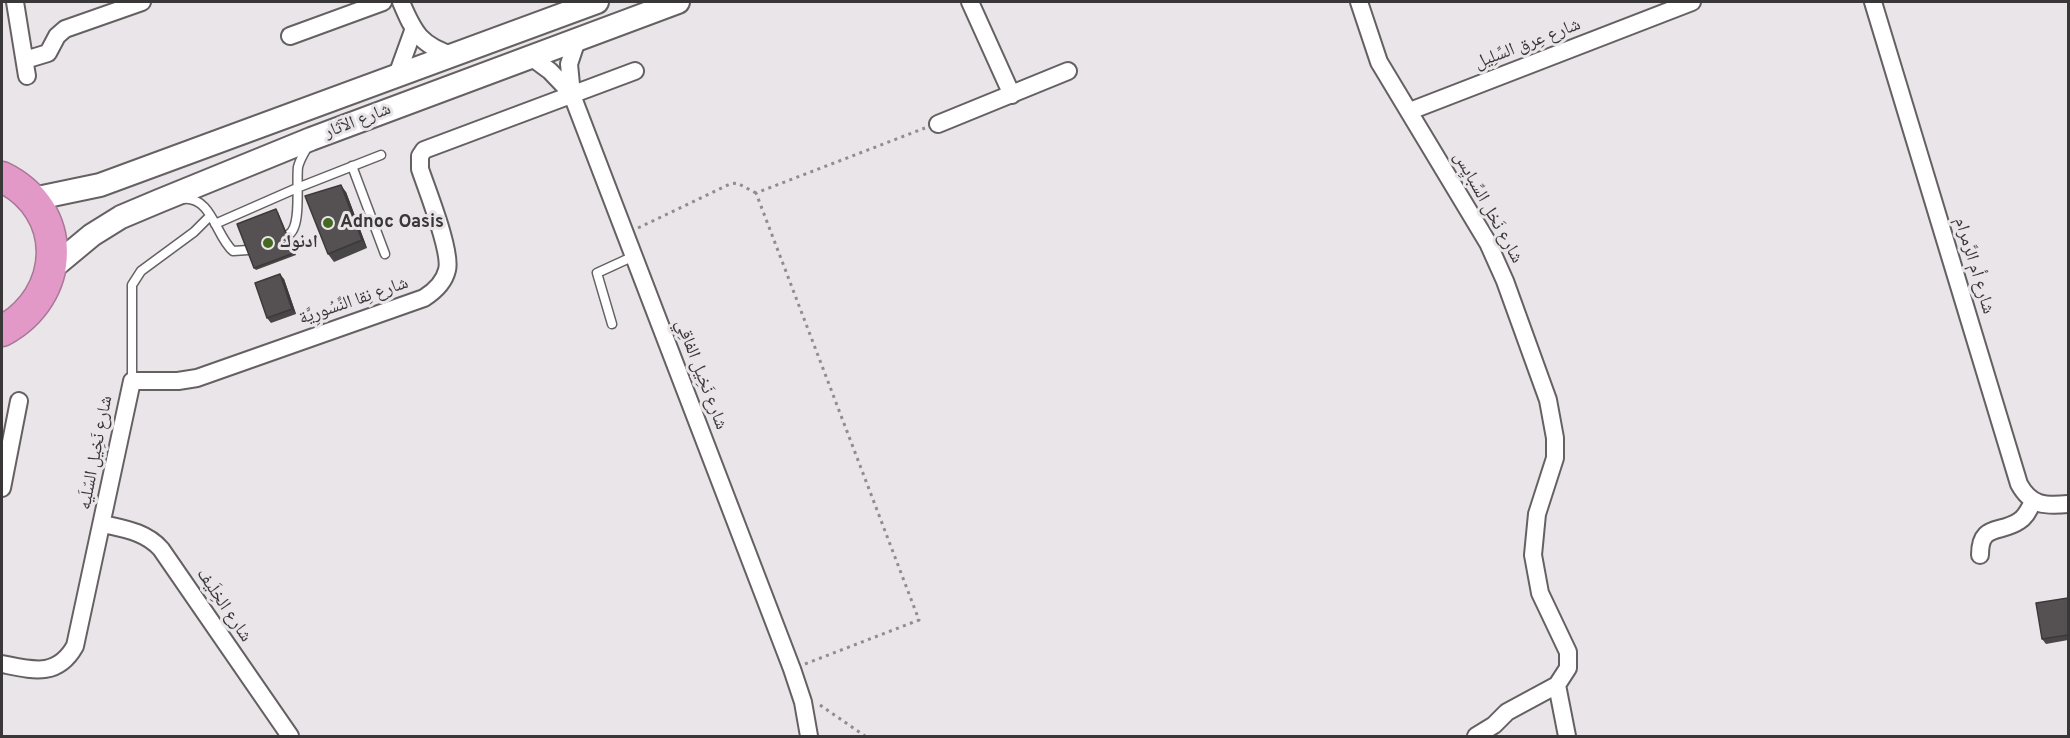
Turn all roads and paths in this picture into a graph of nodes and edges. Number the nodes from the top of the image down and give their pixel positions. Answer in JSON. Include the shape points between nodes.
{"nodes":[{"id":1,"x":15,"y":2,"type":"edge"},
{"id":2,"x":142,"y":2,"type":"edge"},
{"id":3,"x":384,"y":2,"type":"edge"},
{"id":4,"x":401,"y":2,"type":"edge"},
{"id":5,"x":597,"y":2,"type":"edge"},
{"id":6,"x":678,"y":2,"type":"edge"},
{"id":7,"x":970,"y":2,"type":"edge"},
{"id":8,"x":1359,"y":2,"type":"edge"},
{"id":9,"x":1692,"y":2,"type":"edge"},
{"id":10,"x":1873,"y":2,"type":"edge"},
{"id":11,"x":413,"y":31,"type":"junction"},
{"id":12,"x":290,"y":36,"type":"dead end"},
{"id":13,"x":577,"y":40,"type":"junction"},
{"id":14,"x":455,"y":56,"type":"junction"},
{"id":15,"x":531,"y":57,"type":"junction"},
{"id":16,"x":635,"y":71,"type":"dead end"},
{"id":17,"x":1068,"y":71,"type":"dead end"},
{"id":18,"x":396,"y":78,"type":"junction"},
{"id":19,"x":572,"y":94,"type":"junction"},
{"id":20,"x":1012,"y":94,"type":"junction"},
{"id":21,"x":1410,"y":111,"type":"junction"},
{"id":22,"x":938,"y":124,"type":"joint"},
{"id":23,"x":311,"y":139,"type":"junction"},
{"id":24,"x":381,"y":155,"type":"dead end"},
{"id":25,"x":352,"y":166,"type":"junction"},
{"id":26,"x":13,"y":182,"type":"edge"},
{"id":27,"x":297,"y":188,"type":"junction"},
{"id":28,"x":756,"y":193,"type":"junction"},
{"id":29,"x":159,"y":201,"type":"junction"},
{"id":30,"x":213,"y":220,"type":"junction"},
{"id":31,"x":625,"y":233,"type":"junction"},
{"id":32,"x":288,"y":235,"type":"edge"},
{"id":33,"x":248,"y":250,"type":"edge"},
{"id":34,"x":385,"y":254,"type":"dead end"},
{"id":35,"x":633,"y":256,"type":"junction"},
{"id":36,"x":51,"y":269,"type":"junction"},
{"id":37,"x":612,"y":324,"type":"dead end"},
{"id":38,"x":7,"y":331,"type":"edge"},
{"id":39,"x":132,"y":381,"type":"junction"},
{"id":40,"x":19,"y":401,"type":"dead end"},
{"id":41,"x":2,"y":488,"type":"edge"},
{"id":42,"x":2033,"y":502,"type":"junction"},
{"id":43,"x":2068,"y":504,"type":"edge"},
{"id":44,"x":103,"y":524,"type":"junction"},
{"id":45,"x":1980,"y":555,"type":"dead end"},
{"id":46,"x":2,"y":664,"type":"edge"},
{"id":47,"x":792,"y":669,"type":"junction"},
{"id":48,"x":1557,"y":685,"type":"junction"},
{"id":49,"x":799,"y":690,"type":"junction"},
{"id":50,"x":290,"y":736,"type":"edge"},
{"id":51,"x":809,"y":736,"type":"edge"},
{"id":52,"x":865,"y":736,"type":"edge"},
{"id":53,"x":1476,"y":736,"type":"edge"},
{"id":54,"x":1567,"y":736,"type":"edge"}],
"edges":[{"from":1,"to":2,"type":"street","via":[[26,68],[48,52],[65,29]]},
{"from":3,"to":12,"type":"street"},
{"from":4,"to":11,"type":"street"},
{"from":5,"to":14,"type":"street","name":"شارع الآثار"},
{"from":6,"to":13,"type":"street","name":"شارع الآثار"},
{"from":7,"to":20,"type":"street"},
{"from":8,"to":21,"type":"street","name":"شارع نَخل السِّبايِس","via":[[1379,62]]},
{"from":9,"to":21,"type":"street","name":"شارع عِرق السِّلِيل"},
{"from":10,"to":42,"type":"street","name":"شارع أم الرَّمرام","via":[[2015,472]]},
{"from":11,"to":14,"type":"street","via":[[432,47]]},
{"from":11,"to":18,"type":"street"},
{"from":13,"to":15,"type":"street","name":"شارع الآثار"},
{"from":13,"to":19,"type":"street","name":"شارع نَخِيل الفاقِي","via":[[569,64]]},
{"from":14,"to":18,"type":"street","name":"شارع الآثار"},
{"from":15,"to":19,"type":"street","name":"شارع نَخِيل الفاقِي"},
{"from":15,"to":23,"type":"street","name":"شارع الآثار"},
{"from":16,"to":19,"type":"street"},
{"from":17,"to":20,"type":"street"},
{"from":18,"to":26,"type":"street","name":"شارع الآثار","via":[[100,185]]},
{"from":19,"to":31,"type":"street","name":"شارع نَخِيل الفاقِي"},
{"from":19,"to":39,"type":"street","name":"شارع نِقا النِّسُورِيَّة","via":[[432,146],[420,156],[420,169],[448,258],[448,269],[435,291],[197,378]]},
{"from":20,"to":22,"type":"street"},
{"from":21,"to":48,"type":"street","name":"شارع نَخل السِّبايِس","via":[[1488,243],[1548,400],[1555,458],[1537,514],[1533,555],[1540,593],[1568,652],[1568,668]]},
{"from":22,"to":28,"type":"path"},
{"from":23,"to":27,"type":"lane","via":[[300,161]]},
{"from":23,"to":29,"type":"street","name":"شارع الآثار"},
{"from":24,"to":25,"type":"lane","name":"شارع نَخِيل السّلَيه"},
{"from":25,"to":27,"type":"lane","name":"شارع نَخِيل السّلَيه"},
{"from":25,"to":34,"type":"lane"},
{"from":26,"to":36,"type":"highway","via":[[46,220],[52,244]]},
{"from":27,"to":30,"type":"lane","name":"شارع نَخِيل السّلَيه"},
{"from":27,"to":32,"type":"lane","via":[[296,223]]},
{"from":28,"to":31,"type":"path","via":[[737,183],[730,184]]},
{"from":28,"to":47,"type":"path","via":[[919,620]]},
{"from":29,"to":30,"type":"lane","via":[[189,198],[200,203]]},
{"from":29,"to":36,"type":"street","name":"شارع الآثار","via":[[121,217]]},
{"from":30,"to":33,"type":"lane","via":[[227,246],[233,251]]},
{"from":30,"to":39,"type":"lane","name":"شارع نَخِيل السّلَيه","via":[[141,271],[132,285]]},
{"from":31,"to":35,"type":"street","name":"شارع نَخِيل الفاقِي"},
{"from":35,"to":37,"type":"lane","via":[[597,273]]},
{"from":35,"to":47,"type":"street","name":"شارع نَخِيل الفاقِي"},
{"from":36,"to":38,"type":"highway","via":[[40,299]]},
{"from":39,"to":44,"type":"street","name":"شارع نَخِيل السّلَيه"},
{"from":40,"to":41,"type":"street"},
{"from":42,"to":43,"type":"street","via":[[2042,506]]},
{"from":42,"to":45,"type":"street","via":[[2026,516],[2016,523],[1984,536]]},
{"from":44,"to":46,"type":"street","name":"شارع نَخِيل السّلَيه","via":[[79,633],[69,657],[48,669]]},
{"from":44,"to":50,"type":"street","name":"شارع الخِلَيف","via":[[138,532],[161,549]]},
{"from":47,"to":49,"type":"street","name":"شارع نَخِيل الفاقِي"},
{"from":48,"to":53,"type":"street","via":[[1507,712]]},
{"from":48,"to":54,"type":"street"},
{"from":49,"to":51,"type":"street","name":"شارع نَخِيل الفاقِي"},
{"from":49,"to":52,"type":"path"}]}
